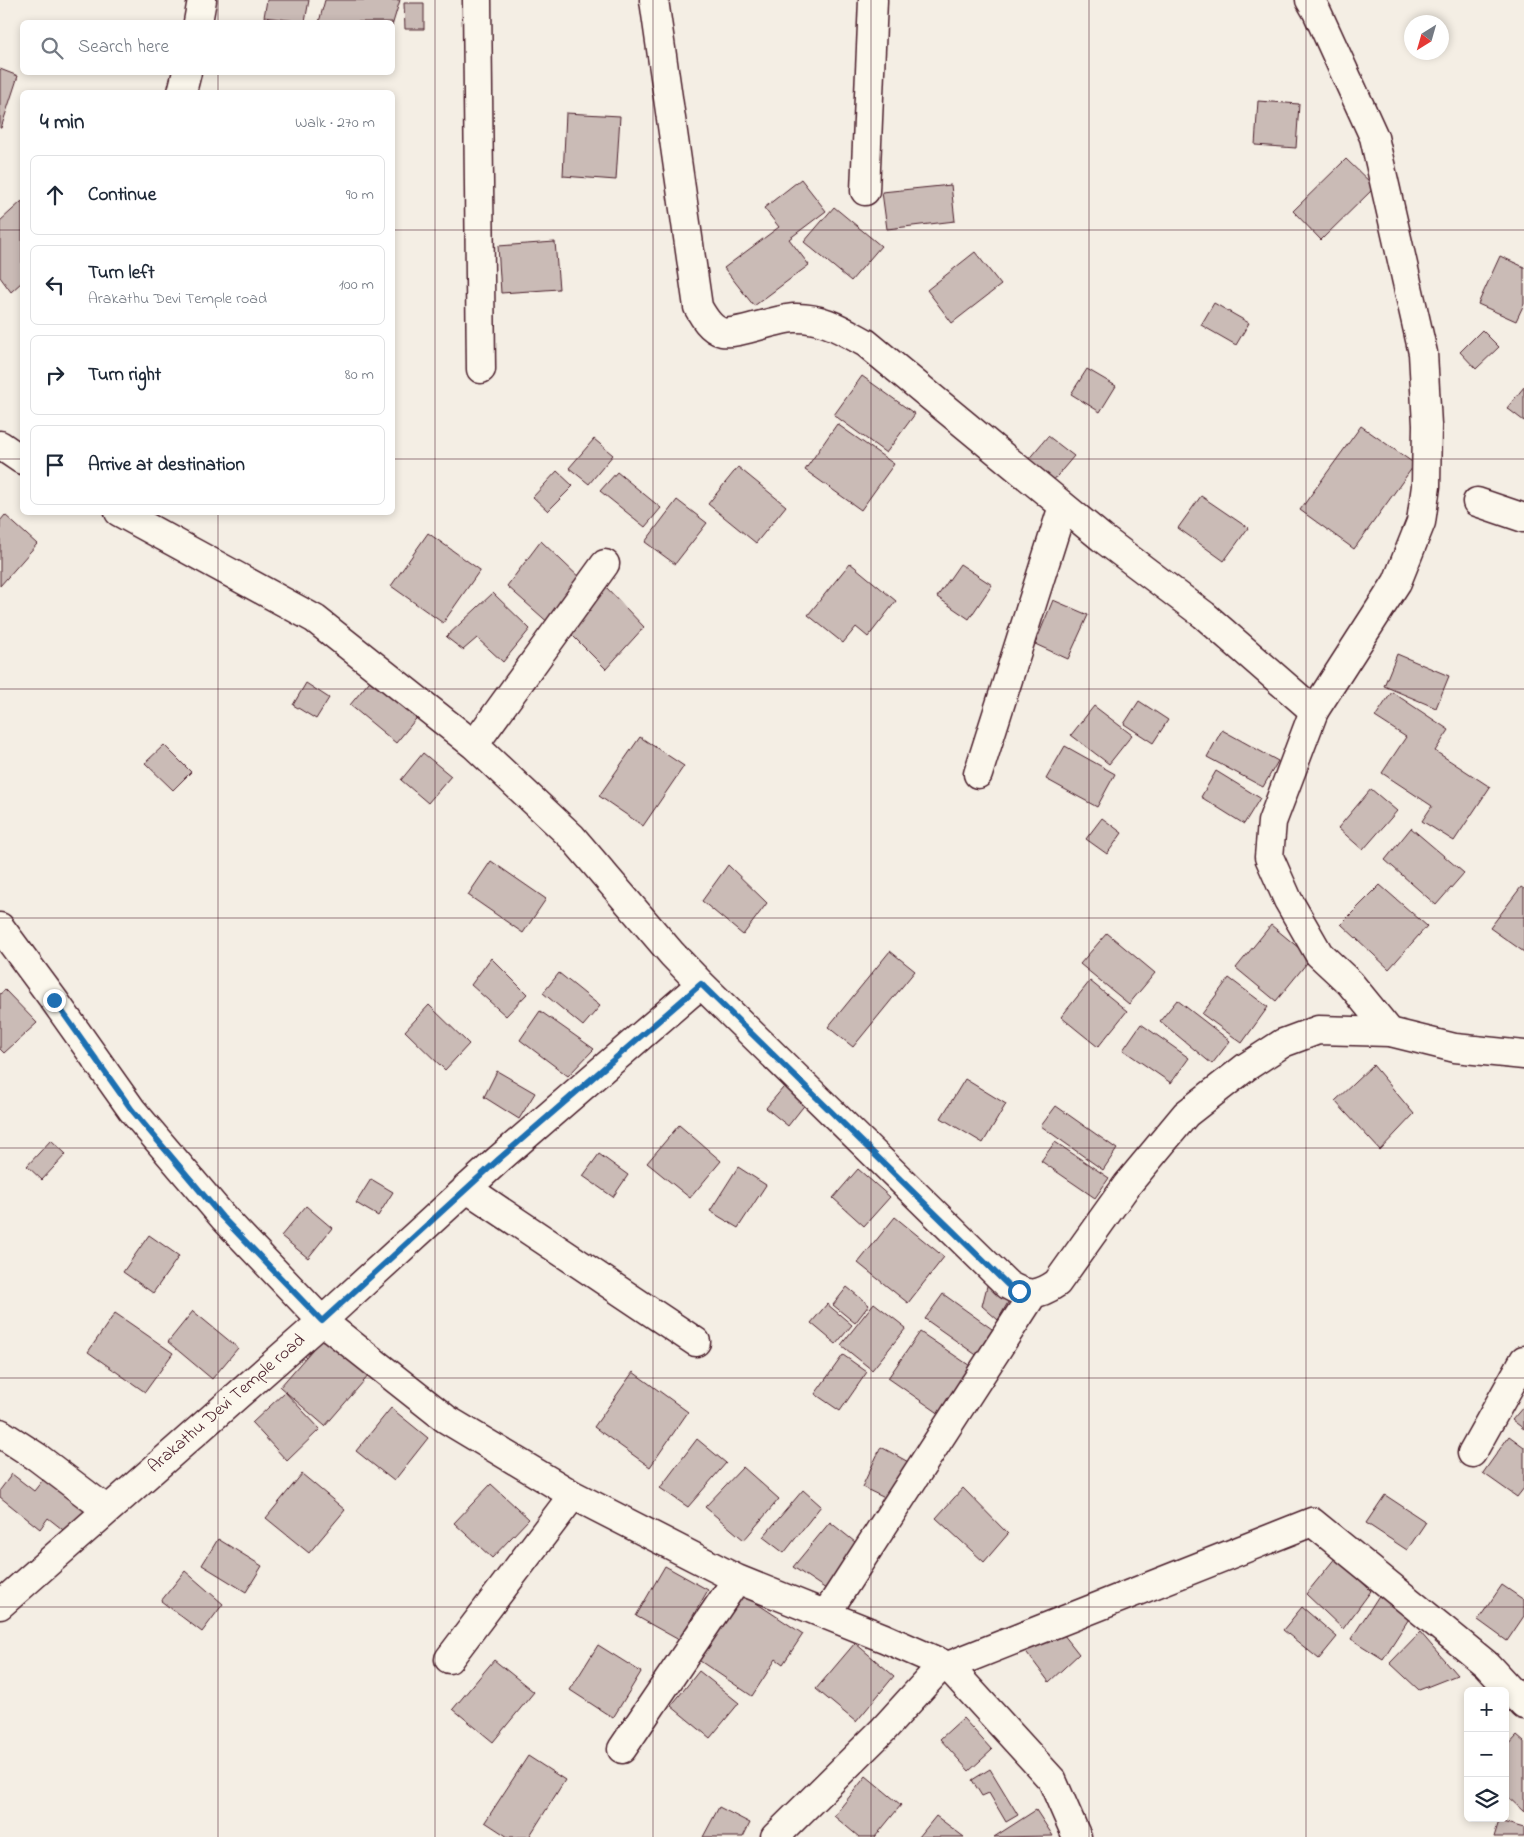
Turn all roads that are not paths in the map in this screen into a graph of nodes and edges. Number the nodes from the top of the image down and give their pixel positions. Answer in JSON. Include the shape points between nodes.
{"nodes":[{"id":1,"x":202,"y":0,"type":"edge"},
{"id":2,"x":477,"y":0,"type":"edge"},
{"id":3,"x":654,"y":0,"type":"edge"},
{"id":4,"x":873,"y":0,"type":"edge"},
{"id":5,"x":1310,"y":0,"type":"edge"},
{"id":6,"x":198,"y":20,"type":"edge"},
{"id":7,"x":186,"y":75,"type":"edge"},
{"id":8,"x":182,"y":90,"type":"edge"},
{"id":9,"x":865,"y":191,"type":"dead end"},
{"id":10,"x":481,"y":369,"type":"dead end"},
{"id":11,"x":0,"y":445,"type":"edge"},
{"id":12,"x":20,"y":459,"type":"edge"},
{"id":13,"x":1477,"y":502,"type":"dead end"},
{"id":14,"x":1063,"y":506,"type":"junction"},
{"id":15,"x":125,"y":515,"type":"edge"},
{"id":16,"x":1524,"y":518,"type":"edge"},
{"id":17,"x":605,"y":564,"type":"dead end"},
{"id":18,"x":1314,"y":711,"type":"junction"},
{"id":19,"x":474,"y":745,"type":"junction"},
{"id":20,"x":978,"y":774,"type":"dead end"},
{"id":21,"x":0,"y":927,"type":"edge"},
{"id":22,"x":701,"y":984,"type":"junction"},
{"id":23,"x":1390,"y":1032,"type":"junction"},
{"id":24,"x":1524,"y":1055,"type":"edge"},
{"id":25,"x":466,"y":1188,"type":"junction"},
{"id":26,"x":1033,"y":1294,"type":"junction"},
{"id":27,"x":322,"y":1321,"type":"junction"},
{"id":28,"x":696,"y":1342,"type":"dead end"},
{"id":29,"x":1524,"y":1360,"type":"edge"},
{"id":30,"x":0,"y":1433,"type":"edge"},
{"id":31,"x":1472,"y":1453,"type":"dead end"},
{"id":32,"x":572,"y":1495,"type":"junction"},
{"id":33,"x":107,"y":1510,"type":"junction"},
{"id":34,"x":737,"y":1578,"type":"junction"},
{"id":35,"x":0,"y":1605,"type":"edge"},
{"id":36,"x":826,"y":1614,"type":"junction"},
{"id":37,"x":449,"y":1659,"type":"dead end"},
{"id":38,"x":946,"y":1665,"type":"junction"},
{"id":39,"x":1524,"y":1705,"type":"edge"},
{"id":40,"x":622,"y":1749,"type":"dead end"},
{"id":41,"x":776,"y":1837,"type":"edge"},
{"id":42,"x":1076,"y":1837,"type":"edge"}],
"edges":[{"from":1,"to":6,"type":"street"},
{"from":2,"to":10,"type":"street"},
{"from":3,"to":14,"type":"street","via":[[698,307],[708,323],[721,332],[794,318],[827,322],[866,343]]},
{"from":4,"to":9,"type":"street"},
{"from":5,"to":18,"type":"street","via":[[1374,137],[1423,353],[1428,425],[1426,486],[1420,522],[1396,582]]},
{"from":7,"to":8,"type":"street"},
{"from":11,"to":12,"type":"street"},
{"from":13,"to":16,"type":"street"},
{"from":14,"to":18,"type":"street","via":[[1204,615]]},
{"from":14,"to":20,"type":"street"},
{"from":15,"to":19,"type":"street","via":[[314,618]]},
{"from":17,"to":19,"type":"street"},
{"from":18,"to":23,"type":"street","via":[[1272,822],[1269,858],[1288,900],[1320,954],[1350,983]]},
{"from":19,"to":22,"type":"street","via":[[572,837]]},
{"from":21,"to":27,"type":"street","via":[[132,1110],[222,1217]]},
{"from":22,"to":25,"type":"street","name":"Arakathu Devi Temple road"},
{"from":22,"to":26,"type":"street","via":[[1008,1285]]},
{"from":23,"to":24,"type":"street","via":[[1455,1048]]},
{"from":23,"to":26,"type":"street","via":[[1318,1030],[1283,1043],[1246,1067],[1186,1114],[1127,1186],[1057,1282],[1045,1291]]},
{"from":25,"to":27,"type":"street","name":"Arakathu Devi Temple road"},
{"from":25,"to":28,"type":"street"},
{"from":26,"to":36,"type":"street"},
{"from":27,"to":32,"type":"street","via":[[446,1419]]},
{"from":27,"to":33,"type":"street","name":"Arakathu Devi Temple road"},
{"from":29,"to":31,"type":"street"},
{"from":30,"to":33,"type":"street"},
{"from":32,"to":34,"type":"street"},
{"from":32,"to":37,"type":"street"},
{"from":33,"to":35,"type":"street","name":"Arakathu Devi Temple road"},
{"from":34,"to":36,"type":"street"},
{"from":34,"to":40,"type":"street"},
{"from":36,"to":38,"type":"street"},
{"from":38,"to":39,"type":"street","via":[[1312,1522],[1486,1664]]},
{"from":38,"to":41,"type":"street"},
{"from":38,"to":42,"type":"street","via":[[1052,1780]]}]}
